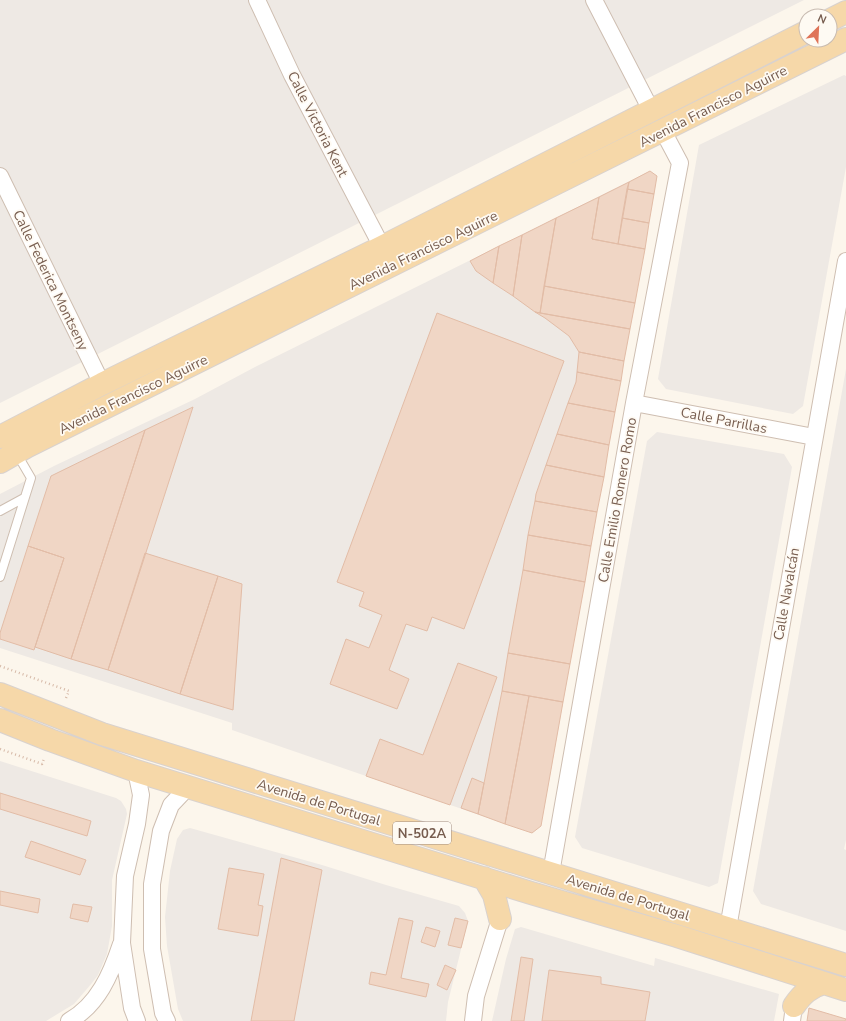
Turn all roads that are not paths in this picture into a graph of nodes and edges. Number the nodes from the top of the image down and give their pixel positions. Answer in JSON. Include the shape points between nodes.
{"nodes":[{"id":1,"x":257,"y":0,"type":"edge"},
{"id":2,"x":594,"y":0,"type":"edge"},
{"id":3,"x":798,"y":36,"type":"edge"},
{"id":4,"x":846,"y":39,"type":"edge"},
{"id":5,"x":651,"y":110,"type":"junction"},
{"id":6,"x":663,"y":131,"type":"junction"},
{"id":7,"x":0,"y":176,"type":"edge"},
{"id":8,"x":382,"y":247,"type":"junction"},
{"id":9,"x":846,"y":261,"type":"edge"},
{"id":10,"x":102,"y":384,"type":"junction"},
{"id":11,"x":634,"y":403,"type":"junction"},
{"id":12,"x":0,"y":437,"type":"edge"},
{"id":13,"x":814,"y":437,"type":"junction"},
{"id":14,"x":8,"y":457,"type":"edge"},
{"id":15,"x":24,"y":498,"type":"junction"},
{"id":16,"x":0,"y":511,"type":"edge"},
{"id":17,"x":0,"y":577,"type":"edge"},
{"id":18,"x":0,"y":694,"type":"edge"},
{"id":19,"x":0,"y":720,"type":"edge"},
{"id":20,"x":136,"y":771,"type":"junction"},
{"id":21,"x":189,"y":786,"type":"junction"},
{"id":22,"x":552,"y":873,"type":"junction"},
{"id":23,"x":484,"y":878,"type":"junction"},
{"id":24,"x":531,"y":893,"type":"junction"},
{"id":25,"x":500,"y":919,"type":"junction"},
{"id":26,"x":728,"y":928,"type":"junction"},
{"id":27,"x":122,"y":943,"type":"junction"},
{"id":28,"x":846,"y":965,"type":"edge"},
{"id":29,"x":784,"y":970,"type":"junction"},
{"id":30,"x":824,"y":983,"type":"junction"},
{"id":31,"x":846,"y":990,"type":"edge"},
{"id":32,"x":793,"y":1014,"type":"edge"},
{"id":33,"x":69,"y":1021,"type":"edge"},
{"id":34,"x":137,"y":1021,"type":"edge"},
{"id":35,"x":167,"y":1021,"type":"edge"},
{"id":36,"x":473,"y":1021,"type":"edge"}],
"edges":[{"from":1,"to":8,"type":"street","name":"Calle Victoria Kent","via":[[292,75]]},
{"from":2,"to":5,"type":"street"},
{"from":3,"to":5,"type":"main road","name":"Avenida Francisco Aguirre"},
{"from":4,"to":6,"type":"main road","name":"Avenida Francisco Aguirre"},
{"from":5,"to":8,"type":"main road","name":"Avenida Francisco Aguirre"},
{"from":6,"to":11,"type":"street","name":"Calle Emilio Romero Romo","via":[[680,163]]},
{"from":6,"to":14,"type":"main road","name":"Avenida Francisco Aguirre"},
{"from":7,"to":10,"type":"street","name":"Calle Federica Montseny"},
{"from":8,"to":10,"type":"main road","name":"Avenida Francisco Aguirre"},
{"from":9,"to":13,"type":"street","name":"Calle Navalcán"},
{"from":10,"to":12,"type":"main road","name":"Avenida Francisco Aguirre"},
{"from":11,"to":13,"type":"street","name":"Calle Parrillas"},
{"from":11,"to":22,"type":"street","name":"Calle Emilio Romero Romo"},
{"from":13,"to":26,"type":"street","name":"Calle Navalcán"},
{"from":14,"to":15,"type":"lane","via":[[31,478]]},
{"from":15,"to":16,"type":"lane"},
{"from":15,"to":17,"type":"lane"},
{"from":18,"to":22,"type":"main road","name":"Avenida de Portugal","number":"N-502A","via":[[102,734]]},
{"from":19,"to":20,"type":"main road","name":"Avenida de Portugal","number":"N-502A"},
{"from":20,"to":21,"type":"main road","name":"Avenida de Portugal","number":"N-502A"},
{"from":20,"to":27,"type":"street","via":[[141,795],[125,876]]},
{"from":21,"to":23,"type":"main road","name":"Avenida de Portugal","number":"N-502A"},
{"from":21,"to":35,"type":"street","via":[[171,805],[161,831],[152,884],[152,949],[163,1012]]},
{"from":22,"to":26,"type":"main road","name":"Avenida de Portugal","number":"N-502A"},
{"from":23,"to":24,"type":"main road","name":"Avenida de Portugal","number":"N-502A"},
{"from":23,"to":25,"type":"main road","via":[[494,895]]},
{"from":24,"to":25,"type":"main road","via":[[514,902]]},
{"from":24,"to":29,"type":"main road","name":"Avenida de Portugal","number":"N-502A"},
{"from":25,"to":36,"type":"street","via":[[476,996]]},
{"from":26,"to":28,"type":"main road","name":"Avenida de Portugal","number":"N-502A"},
{"from":27,"to":33,"type":"street","via":[[111,973],[98,996]]},
{"from":27,"to":34,"type":"street","via":[[132,1008]]},
{"from":29,"to":30,"type":"main road","name":"Avenida de Portugal","number":"N-502A"},
{"from":29,"to":32,"type":"main road","via":[[792,986]]},
{"from":30,"to":31,"type":"main road","name":"Avenida de Portugal","number":"N-502A"},
{"from":30,"to":32,"type":"main road","via":[[806,991],[799,998]]}]}
